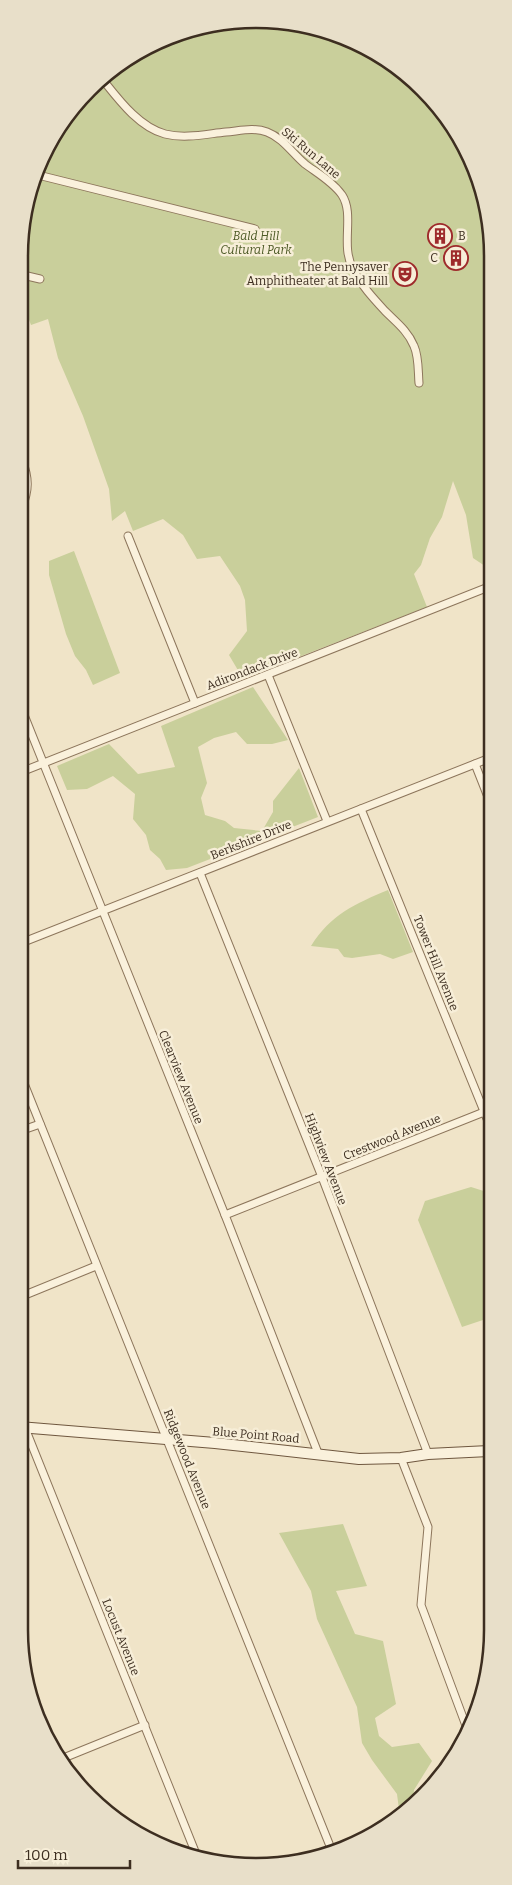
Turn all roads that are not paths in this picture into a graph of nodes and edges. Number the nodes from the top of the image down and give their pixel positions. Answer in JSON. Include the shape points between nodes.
{"nodes":[{"id":1,"x":106,"y":83,"type":"edge"},
{"id":2,"x":43,"y":175,"type":"edge"},
{"id":3,"x":255,"y":228,"type":"dead end"},
{"id":4,"x":28,"y":276,"type":"edge"},
{"id":5,"x":40,"y":278,"type":"dead end"},
{"id":6,"x":420,"y":383,"type":"dead end"},
{"id":7,"x":128,"y":536,"type":"dead end"},
{"id":8,"x":484,"y":589,"type":"edge"},
{"id":9,"x":268,"y":676,"type":"junction"},
{"id":10,"x":195,"y":702,"type":"junction"},
{"id":11,"x":28,"y":725,"type":"edge"},
{"id":12,"x":484,"y":760,"type":"edge"},
{"id":13,"x":43,"y":764,"type":"junction"},
{"id":14,"x":475,"y":764,"type":"junction"},
{"id":15,"x":28,"y":770,"type":"edge"},
{"id":16,"x":484,"y":787,"type":"edge"},
{"id":17,"x":361,"y":809,"type":"junction"},
{"id":18,"x":328,"y":821,"type":"junction"},
{"id":19,"x":200,"y":873,"type":"junction"},
{"id":20,"x":102,"y":912,"type":"junction"},
{"id":21,"x":28,"y":940,"type":"edge"},
{"id":22,"x":28,"y":1095,"type":"edge"},
{"id":23,"x":484,"y":1112,"type":"joint"},
{"id":24,"x":40,"y":1124,"type":"junction"},
{"id":25,"x":28,"y":1128,"type":"edge"},
{"id":26,"x":322,"y":1177,"type":"junction"},
{"id":27,"x":225,"y":1215,"type":"junction"},
{"id":28,"x":96,"y":1266,"type":"junction"},
{"id":29,"x":28,"y":1294,"type":"edge"},
{"id":30,"x":28,"y":1428,"type":"edge"},
{"id":31,"x":168,"y":1440,"type":"junction"},
{"id":32,"x":28,"y":1442,"type":"edge"},
{"id":33,"x":484,"y":1451,"type":"edge"},
{"id":34,"x":318,"y":1453,"type":"junction"},
{"id":35,"x":428,"y":1454,"type":"junction"},
{"id":36,"x":401,"y":1458,"type":"junction"},
{"id":37,"x":464,"y":1722,"type":"edge"},
{"id":38,"x":145,"y":1725,"type":"junction"},
{"id":39,"x":67,"y":1757,"type":"edge"},
{"id":40,"x":330,"y":1845,"type":"edge"},
{"id":41,"x":194,"y":1849,"type":"edge"}],
"edges":[{"from":1,"to":6,"type":"street","name":"Ski Run Lane","via":[[126,108],[164,134],[266,132],[278,138],[342,194],[346,203],[346,251],[352,267],[364,288],[409,335],[415,348]]},
{"from":2,"to":3,"type":"street"},
{"from":4,"to":5,"type":"street"},
{"from":7,"to":10,"type":"street"},
{"from":8,"to":9,"type":"street","name":"Adirondack Drive"},
{"from":9,"to":10,"type":"street","name":"Adirondack Drive"},
{"from":9,"to":18,"type":"street"},
{"from":10,"to":13,"type":"street","name":"Adirondack Drive"},
{"from":11,"to":13,"type":"street","name":"Clearview Avenue"},
{"from":12,"to":14,"type":"street","name":"Berkshire Drive"},
{"from":13,"to":15,"type":"street","name":"Adirondack Drive"},
{"from":13,"to":20,"type":"street","name":"Clearview Avenue"},
{"from":14,"to":16,"type":"street"},
{"from":14,"to":17,"type":"street","name":"Berkshire Drive"},
{"from":17,"to":18,"type":"street","name":"Berkshire Drive"},
{"from":17,"to":23,"type":"street","name":"Tower Hill Avenue"},
{"from":18,"to":19,"type":"street","name":"Berkshire Drive"},
{"from":19,"to":20,"type":"street","name":"Berkshire Drive"},
{"from":19,"to":26,"type":"street","name":"Highview Avenue"},
{"from":20,"to":21,"type":"street","name":"Berkshire Drive"},
{"from":20,"to":27,"type":"street","name":"Clearview Avenue"},
{"from":22,"to":24,"type":"street","name":"Ridgewood Avenue"},
{"from":23,"to":26,"type":"street","name":"Crestwood Avenue"},
{"from":24,"to":25,"type":"street"},
{"from":24,"to":28,"type":"street","name":"Ridgewood Avenue"},
{"from":26,"to":27,"type":"street","name":"Crestwood Avenue"},
{"from":26,"to":35,"type":"street","name":"Highview Avenue"},
{"from":27,"to":34,"type":"street","name":"Clearview Avenue"},
{"from":28,"to":29,"type":"street"},
{"from":28,"to":31,"type":"street","name":"Ridgewood Avenue"},
{"from":30,"to":31,"type":"street","name":"Blue Point Road"},
{"from":31,"to":34,"type":"street","name":"Blue Point Road"},
{"from":31,"to":40,"type":"street","name":"Ridgewood Avenue"},
{"from":32,"to":38,"type":"street","name":"Locust Avenue"},
{"from":33,"to":35,"type":"street","name":"Blue Point Road"},
{"from":34,"to":36,"type":"street","name":"Blue Point Road","via":[[359,1459]]},
{"from":35,"to":36,"type":"street","name":"Blue Point Road"},
{"from":36,"to":37,"type":"street","via":[[428,1527],[420,1606]]},
{"from":38,"to":39,"type":"street"},
{"from":38,"to":41,"type":"street","name":"Locust Avenue"}]}
